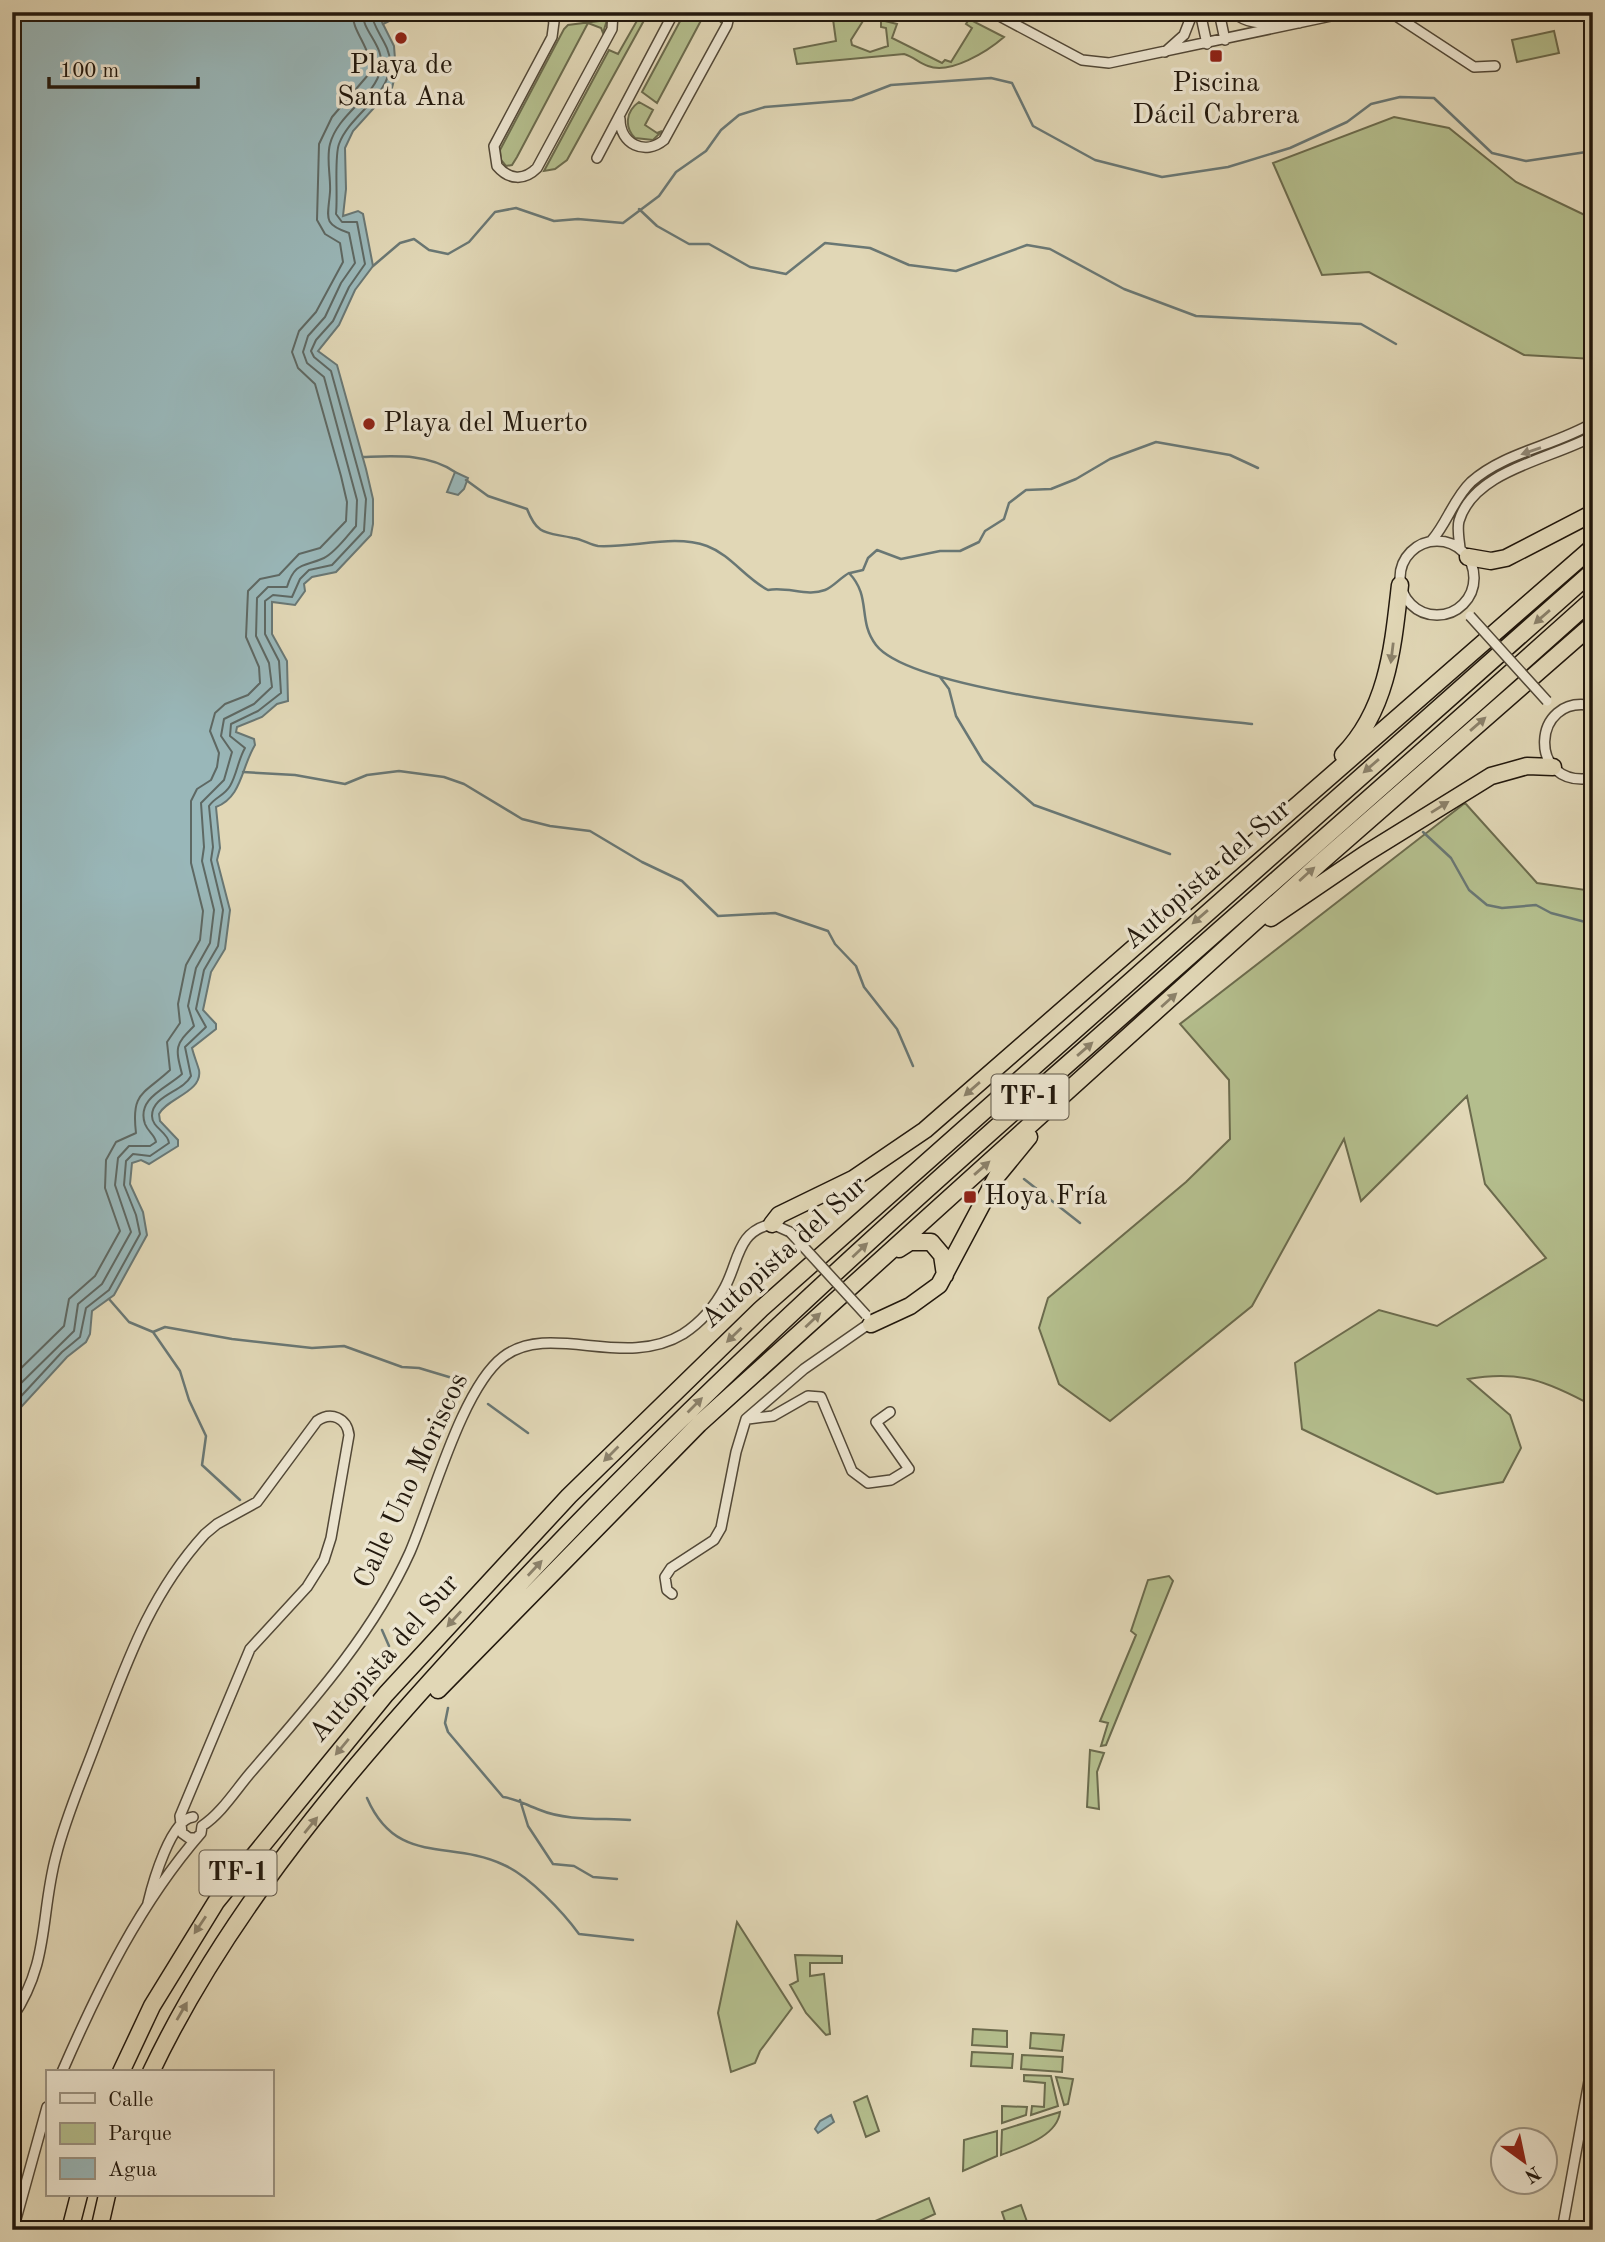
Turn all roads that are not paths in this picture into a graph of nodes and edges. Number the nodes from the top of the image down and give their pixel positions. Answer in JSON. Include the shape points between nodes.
{"nodes":[{"id":1,"x":550,"y":12,"type":"edge"},
{"id":2,"x":613,"y":12,"type":"edge"},
{"id":3,"x":674,"y":12,"type":"edge"},
{"id":4,"x":730,"y":12,"type":"edge"},
{"id":5,"x":992,"y":12,"type":"edge"},
{"id":6,"x":1193,"y":12,"type":"edge"},
{"id":7,"x":1200,"y":12,"type":"edge"},
{"id":8,"x":1219,"y":12,"type":"edge"},
{"id":9,"x":1232,"y":12,"type":"edge"},
{"id":10,"x":1350,"y":12,"type":"edge"},
{"id":11,"x":1390,"y":12,"type":"edge"},
{"id":12,"x":1301,"y":23,"type":"junction"},
{"id":13,"x":1225,"y":40,"type":"junction"},
{"id":14,"x":1207,"y":44,"type":"junction"},
{"id":15,"x":1163,"y":54,"type":"junction"},
{"id":16,"x":1495,"y":66,"type":"dead end"},
{"id":17,"x":620,"y":119,"type":"junction"},
{"id":18,"x":597,"y":159,"type":"dead end"},
{"id":19,"x":1593,"y":423,"type":"edge"},
{"id":20,"x":1593,"y":436,"type":"edge"},
{"id":21,"x":1593,"y":513,"type":"edge"},
{"id":22,"x":1432,"y":540,"type":"junction"},
{"id":23,"x":1593,"y":547,"type":"edge"},
{"id":24,"x":1464,"y":552,"type":"junction"},
{"id":25,"x":1593,"y":571,"type":"edge"},
{"id":26,"x":1400,"y":585,"type":"junction"},
{"id":27,"x":1593,"y":599,"type":"edge"},
{"id":28,"x":1462,"y":606,"type":"junction"},
{"id":29,"x":1593,"y":624,"type":"edge"},
{"id":30,"x":1593,"y":706,"type":"edge"},
{"id":31,"x":1557,"y":713,"type":"junction"},
{"id":32,"x":1553,"y":767,"type":"junction"},
{"id":33,"x":1593,"y":778,"type":"edge"},
{"id":34,"x":1275,"y":824,"type":"junction"},
{"id":35,"x":1190,"y":900,"type":"junction"},
{"id":36,"x":1220,"y":953,"type":"junction"},
{"id":37,"x":1090,"y":1014,"type":"junction"},
{"id":38,"x":1058,"y":1102,"type":"junction"},
{"id":39,"x":772,"y":1224,"type":"junction"},
{"id":40,"x":860,"y":1276,"type":"junction"},
{"id":41,"x":945,"y":1277,"type":"junction"},
{"id":42,"x":868,"y":1320,"type":"junction"},
{"id":43,"x":891,"y":1412,"type":"dead end"},
{"id":44,"x":746,"y":1419,"type":"junction"},
{"id":45,"x":672,"y":1594,"type":"dead end"},
{"id":46,"x":337,"y":1792,"type":"junction"},
{"id":47,"x":191,"y":1794,"type":"junction"},
{"id":48,"x":193,"y":1817,"type":"junction"},
{"id":49,"x":181,"y":1824,"type":"junction"},
{"id":50,"x":202,"y":1826,"type":"junction"},
{"id":51,"x":195,"y":1838,"type":"junction"},
{"id":52,"x":148,"y":1904,"type":"junction"},
{"id":53,"x":12,"y":2018,"type":"edge"},
{"id":54,"x":1593,"y":2059,"type":"edge"},
{"id":55,"x":63,"y":2070,"type":"edge"},
{"id":56,"x":122,"y":2070,"type":"edge"},
{"id":57,"x":152,"y":2070,"type":"edge"},
{"id":58,"x":46,"y":2111,"type":"edge"},
{"id":59,"x":79,"y":2196,"type":"edge"},
{"id":60,"x":107,"y":2196,"type":"edge"},
{"id":61,"x":13,"y":2230,"type":"edge"},
{"id":62,"x":70,"y":2230,"type":"edge"},
{"id":63,"x":99,"y":2230,"type":"edge"},
{"id":64,"x":1562,"y":2230,"type":"edge"}],
"edges":[{"from":1,"to":2,"type":"street","via":[[552,37],[494,146],[497,166],[511,177],[526,176],[537,168],[612,29]]},
{"from":3,"to":17,"type":"street"},
{"from":4,"to":17,"type":"street","via":[[664,140],[647,148],[634,145],[624,137]]},
{"from":5,"to":15,"type":"street","via":[[1082,61],[1109,63]]},
{"from":6,"to":15,"type":"street","via":[[1184,35]]},
{"from":7,"to":14,"type":"street"},
{"from":8,"to":13,"type":"street"},
{"from":9,"to":12,"type":"street","via":[[1246,23],[1288,19]]},
{"from":10,"to":12,"type":"street"},
{"from":11,"to":16,"type":"street","via":[[1474,67]]},
{"from":12,"to":13,"type":"street"},
{"from":13,"to":14,"type":"street"},
{"from":14,"to":15,"type":"street"},
{"from":17,"to":18,"type":"street"},
{"from":19,"to":22,"type":"street","one_way":true,"via":[[1486,471],[1458,499]]},
{"from":20,"to":24,"type":"street","via":[[1503,473],[1481,488],[1459,522]]},
{"from":21,"to":24,"type":"highway","via":[[1506,558],[1491,561]]},
{"from":22,"to":24,"type":"street","via":[[1446,541]]},
{"from":22,"to":26,"type":"street","via":[[1405,558]]},
{"from":23,"to":34,"type":"highway"},
{"from":24,"to":28,"type":"street","via":[[1474,581]]},
{"from":25,"to":37,"type":"highway","name":"Autopista del Sur","number":"TF-1","one_way":true},
{"from":26,"to":28,"type":"street","via":[[1407,601],[1421,612],[1444,614]]},
{"from":26,"to":34,"type":"highway","one_way":true,"via":[[1390,664],[1378,702],[1352,746]]},
{"from":46,"to":27,"type":"highway","name":"Autopista del Sur","number":"TF-1","one_way":true,"via":[[417,1697],[576,1524],[743,1357]]},
{"from":28,"to":31,"type":"street","bridge":true},
{"from":36,"to":29,"type":"highway","one_way":true},
{"from":30,"to":31,"type":"street","via":[[1569,706]]},
{"from":31,"to":32,"type":"street","via":[[1544,739]]},
{"from":32,"to":33,"type":"street","via":[[1570,778]]},
{"from":36,"to":32,"type":"highway","one_way":true,"via":[[1365,854],[1491,776],[1527,766]]},
{"from":34,"to":35,"type":"highway"},
{"from":35,"to":37,"type":"highway"},
{"from":35,"to":39,"type":"highway","one_way":true,"via":[[925,1130],[853,1179],[779,1215]]},
{"from":38,"to":36,"type":"highway","one_way":true},
{"from":37,"to":56,"type":"highway","name":"Autopista del Sur","number":"TF-1","one_way":true,"via":[[761,1309],[589,1476],[485,1585],[386,1695],[216,1902],[152,2006]]},
{"from":40,"to":38,"type":"highway","one_way":true},
{"from":38,"to":41,"type":"highway","via":[[997,1177]]},
{"from":39,"to":42,"type":"street","bridge":true,"via":[[790,1232]]},
{"from":39,"to":50,"type":"street","name":"Calle Uno Moriscos","via":[[744,1239],[717,1300],[678,1337],[633,1350],[555,1343],[536,1346],[505,1355],[492,1367],[472,1396],[409,1553],[373,1618],[283,1735]]},
{"from":40,"to":41,"type":"highway","via":[[878,1268],[902,1246],[922,1240],[931,1242],[942,1255]]},
{"from":46,"to":40,"type":"highway","one_way":true,"via":[[699,1424]]},
{"from":41,"to":42,"type":"highway","via":[[922,1298]]},
{"from":42,"to":44,"type":"street"},
{"from":43,"to":44,"type":"street","via":[[876,1422],[909,1469],[891,1480],[868,1483],[852,1471],[821,1396],[808,1396],[773,1416]]},
{"from":44,"to":45,"type":"street","via":[[721,1528],[714,1540],[671,1568],[665,1577]]},
{"from":57,"to":46,"type":"highway","name":"Autopista del Sur","number":"TF-1","one_way":true,"via":[[218,1948]]},
{"from":47,"to":48,"type":"street"},
{"from":47,"to":49,"type":"street"},
{"from":47,"to":53,"type":"street","via":[[250,1649],[307,1587],[324,1560],[349,1435],[347,1425],[338,1418],[327,1416],[317,1421],[257,1502],[205,1534],[145,1618],[63,1832],[52,1873],[40,1959]]},
{"from":48,"to":49,"type":"street"},
{"from":48,"to":50,"type":"street"},
{"from":49,"to":51,"type":"street","via":[[184,1835]]},
{"from":49,"to":52,"type":"street","via":[[173,1833]]},
{"from":50,"to":51,"type":"street","name":"Calle Uno Moriscos"},
{"from":51,"to":52,"type":"street","name":"Calle Uno Moriscos"},
{"from":52,"to":55,"type":"street","name":"Calle Uno Moriscos","via":[[100,1984]]},
{"from":54,"to":64,"type":"street"},
{"from":58,"to":61,"type":"street"},
{"from":59,"to":62,"type":"highway"},
{"from":60,"to":63,"type":"highway"}]}
